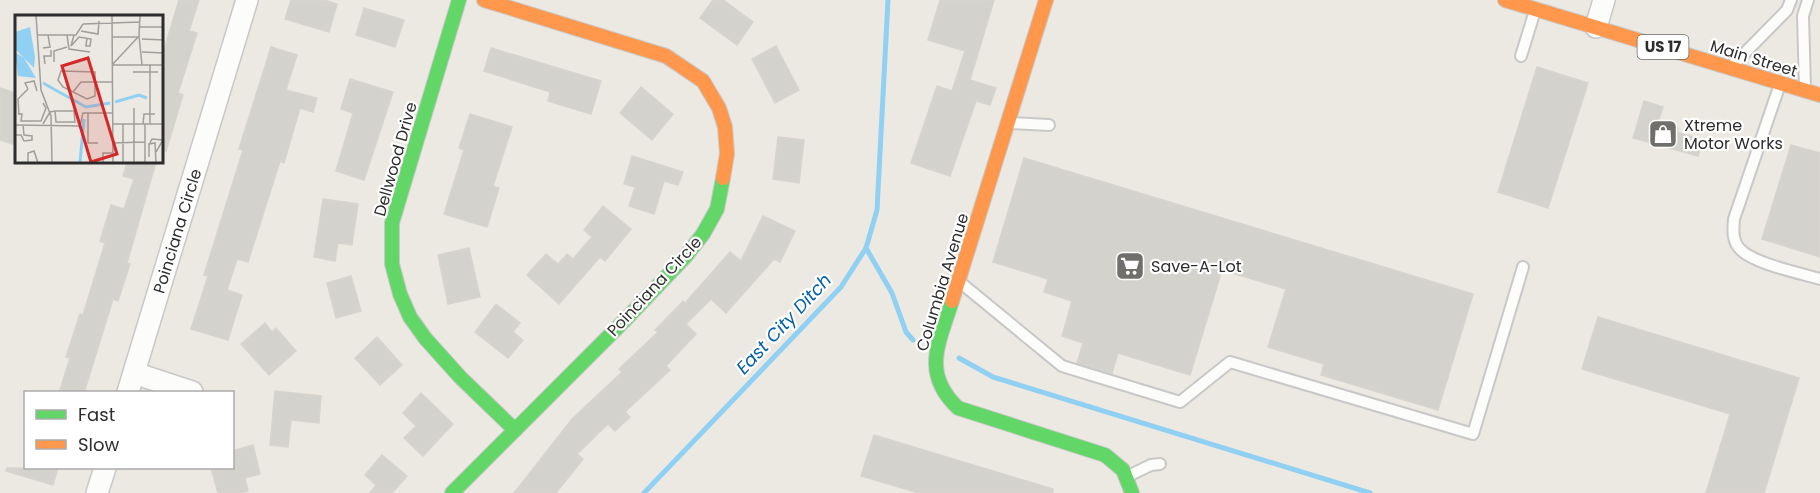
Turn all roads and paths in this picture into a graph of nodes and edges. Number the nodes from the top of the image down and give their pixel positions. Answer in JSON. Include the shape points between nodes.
{"nodes":[{"id":1,"x":247,"y":0,"type":"edge"},
{"id":2,"x":459,"y":0,"type":"edge"},
{"id":3,"x":484,"y":0,"type":"edge"},
{"id":4,"x":1046,"y":0,"type":"edge"},
{"id":5,"x":1505,"y":0,"type":"edge"},
{"id":6,"x":1604,"y":0,"type":"edge"},
{"id":7,"x":1791,"y":0,"type":"edge"},
{"id":8,"x":1808,"y":0,"type":"edge"},
{"id":9,"x":1536,"y":9,"type":"junction"},
{"id":10,"x":1596,"y":27,"type":"junction"},
{"id":11,"x":1521,"y":56,"type":"dead end"},
{"id":12,"x":1730,"y":68,"type":"junction"},
{"id":13,"x":1781,"y":83,"type":"junction"},
{"id":14,"x":1805,"y":91,"type":"junction"},
{"id":15,"x":1820,"y":95,"type":"edge"},
{"id":16,"x":1008,"y":123,"type":"junction"},
{"id":17,"x":1049,"y":125,"type":"dead end"},
{"id":18,"x":1523,"y":267,"type":"dead end"},
{"id":19,"x":1820,"y":279,"type":"edge"},
{"id":20,"x":959,"y":281,"type":"junction"},
{"id":21,"x":131,"y":383,"type":"edge"},
{"id":22,"x":180,"y":391,"type":"edge"},
{"id":23,"x":515,"y":430,"type":"junction"},
{"id":24,"x":1161,"y":464,"type":"dead end"},
{"id":25,"x":105,"y":469,"type":"edge"},
{"id":26,"x":1128,"y":476,"type":"junction"},
{"id":27,"x":97,"y":493,"type":"edge"},
{"id":28,"x":452,"y":493,"type":"edge"},
{"id":29,"x":1132,"y":493,"type":"edge"}],
"edges":[{"from":1,"to":21,"type":"street","name":"Poinciana Circle"},
{"from":2,"to":23,"type":"street","name":"Dellwood Drive","via":[[392,223],[393,271],[409,316],[437,353]]},
{"from":3,"to":23,"type":"street","name":"Poinciana Circle","via":[[666,56],[703,81],[719,108],[727,154],[717,209],[703,234],[627,318]]},
{"from":4,"to":16,"type":"street","name":"Columbia Avenue"},
{"from":5,"to":9,"type":"street","name":"Main Street","number":"US 17"},
{"from":6,"to":10,"type":"street"},
{"from":7,"to":12,"type":"lane","via":[[1787,10]]},
{"from":8,"to":14,"type":"lane","via":[[1803,16]]},
{"from":9,"to":10,"type":"street","name":"Main Street","number":"US 17"},
{"from":9,"to":11,"type":"lane"},
{"from":10,"to":12,"type":"street","name":"Main Street","number":"US 17"},
{"from":12,"to":13,"type":"street","name":"Main Street","number":"US 17"},
{"from":13,"to":14,"type":"street","name":"Main Street","number":"US 17"},
{"from":13,"to":19,"type":"lane","via":[[1732,231],[1741,251],[1758,261]]},
{"from":14,"to":15,"type":"street","name":"Main Street","number":"US 17"},
{"from":16,"to":17,"type":"lane"},
{"from":16,"to":20,"type":"street","name":"Columbia Avenue"},
{"from":18,"to":20,"type":"lane","via":[[1473,434],[1230,362],[1180,402],[1169,399],[1062,366]]},
{"from":20,"to":26,"type":"street","name":"Columbia Avenue","via":[[934,365],[938,382],[949,400],[969,413],[1105,454],[1122,466]]},
{"from":21,"to":22,"type":"street"},
{"from":23,"to":28,"type":"street","name":"Poinciana Circle"},
{"from":24,"to":26,"type":"lane"},
{"from":25,"to":27,"type":"street"},
{"from":26,"to":29,"type":"street"}]}
